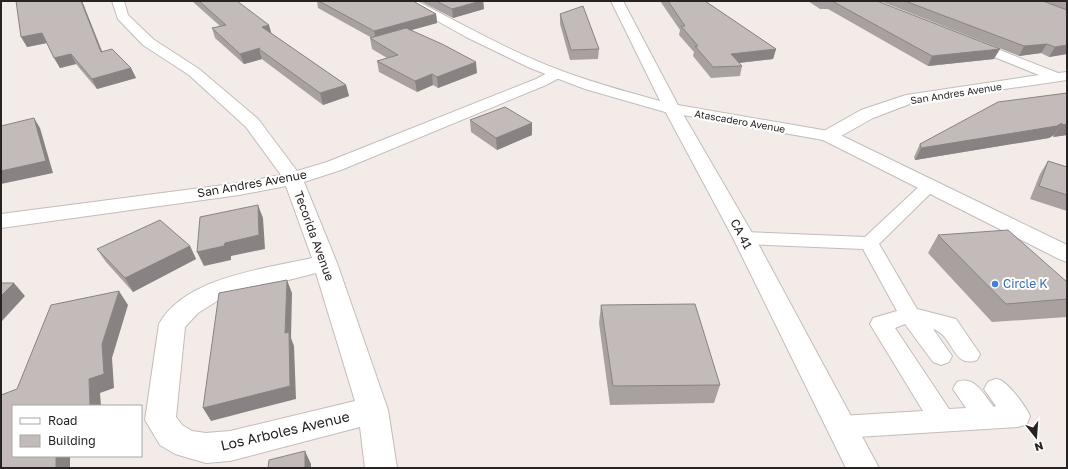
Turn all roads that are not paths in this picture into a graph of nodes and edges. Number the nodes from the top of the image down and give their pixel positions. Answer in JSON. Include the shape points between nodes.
{"nodes":[{"id":1,"x":118,"y":1,"type":"edge"},
{"id":2,"x":408,"y":1,"type":"edge"},
{"id":3,"x":617,"y":1,"type":"edge"},
{"id":4,"x":959,"y":38,"type":"edge"},
{"id":5,"x":556,"y":74,"type":"junction"},
{"id":6,"x":1064,"y":78,"type":"edge"},
{"id":7,"x":672,"y":109,"type":"junction"},
{"id":8,"x":828,"y":136,"type":"junction"},
{"id":9,"x":293,"y":179,"type":"junction"},
{"id":10,"x":930,"y":185,"type":"junction"},
{"id":11,"x":1,"y":221,"type":"edge"},
{"id":12,"x":744,"y":238,"type":"junction"},
{"id":13,"x":869,"y":243,"type":"junction"},
{"id":14,"x":1067,"y":254,"type":"edge"},
{"id":15,"x":325,"y":263,"type":"junction"},
{"id":16,"x":910,"y":314,"type":"junction"},
{"id":17,"x":969,"y":354,"type":"dead end"},
{"id":18,"x":941,"y":356,"type":"dead end"},
{"id":19,"x":965,"y":389,"type":"dead end"},
{"id":20,"x":996,"y":389,"type":"dead end"},
{"id":21,"x":372,"y":410,"type":"junction"},
{"id":22,"x":988,"y":418,"type":"junction"},
{"id":23,"x":943,"y":422,"type":"junction"},
{"id":24,"x":841,"y":427,"type":"junction"},
{"id":25,"x":381,"y":468,"type":"edge"},
{"id":26,"x":863,"y":468,"type":"edge"}],
"edges":[{"from":1,"to":9,"type":"street","name":"Tecorida Avenue","via":[[122,16],[148,42],[194,72],[252,123]]},
{"from":2,"to":5,"type":"street","name":"Atascadero Avenue"},
{"from":3,"to":7,"type":"street","name":"CA 41","number":"CA 41"},
{"from":4,"to":6,"type":"street"},
{"from":5,"to":7,"type":"street","name":"Atascadero Avenue"},
{"from":5,"to":9,"type":"street","name":"San Andres Avenue","via":[[334,166]]},
{"from":6,"to":8,"type":"street","name":"San Andres Avenue","via":[[912,98],[867,114]]},
{"from":7,"to":8,"type":"street","name":"Atascadero Avenue"},
{"from":7,"to":12,"type":"street","name":"CA 41","number":"CA 41"},
{"from":8,"to":10,"type":"street","name":"Atascadero Avenue"},
{"from":9,"to":11,"type":"street","name":"San Andres Avenue","via":[[239,189]]},
{"from":9,"to":15,"type":"street","name":"Tecorida Avenue"},
{"from":10,"to":13,"type":"lane"},
{"from":10,"to":14,"type":"street","name":"Atascadero Avenue"},
{"from":12,"to":13,"type":"lane"},
{"from":12,"to":24,"type":"street","name":"CA 41","number":"CA 41"},
{"from":13,"to":16,"type":"lane"},
{"from":15,"to":21,"type":"street","name":"Tecorida Avenue"},
{"from":15,"to":21,"type":"street","name":"Los Arboles Avenue","via":[[217,289],[188,306],[172,324],[160,420],[171,435],[186,444],[206,448],[230,446]]},
{"from":16,"to":17,"type":"lane","via":[[948,325]]},
{"from":16,"to":18,"type":"lane"},
{"from":16,"to":23,"type":"lane","via":[[881,324]]},
{"from":19,"to":22,"type":"lane"},
{"from":20,"to":22,"type":"lane","via":[[1018,416]]},
{"from":21,"to":25,"type":"street","name":"Tecorida Avenue"},
{"from":22,"to":23,"type":"lane"},
{"from":23,"to":24,"type":"lane"},
{"from":24,"to":26,"type":"street","name":"CA 41","number":"CA 41"}]}
